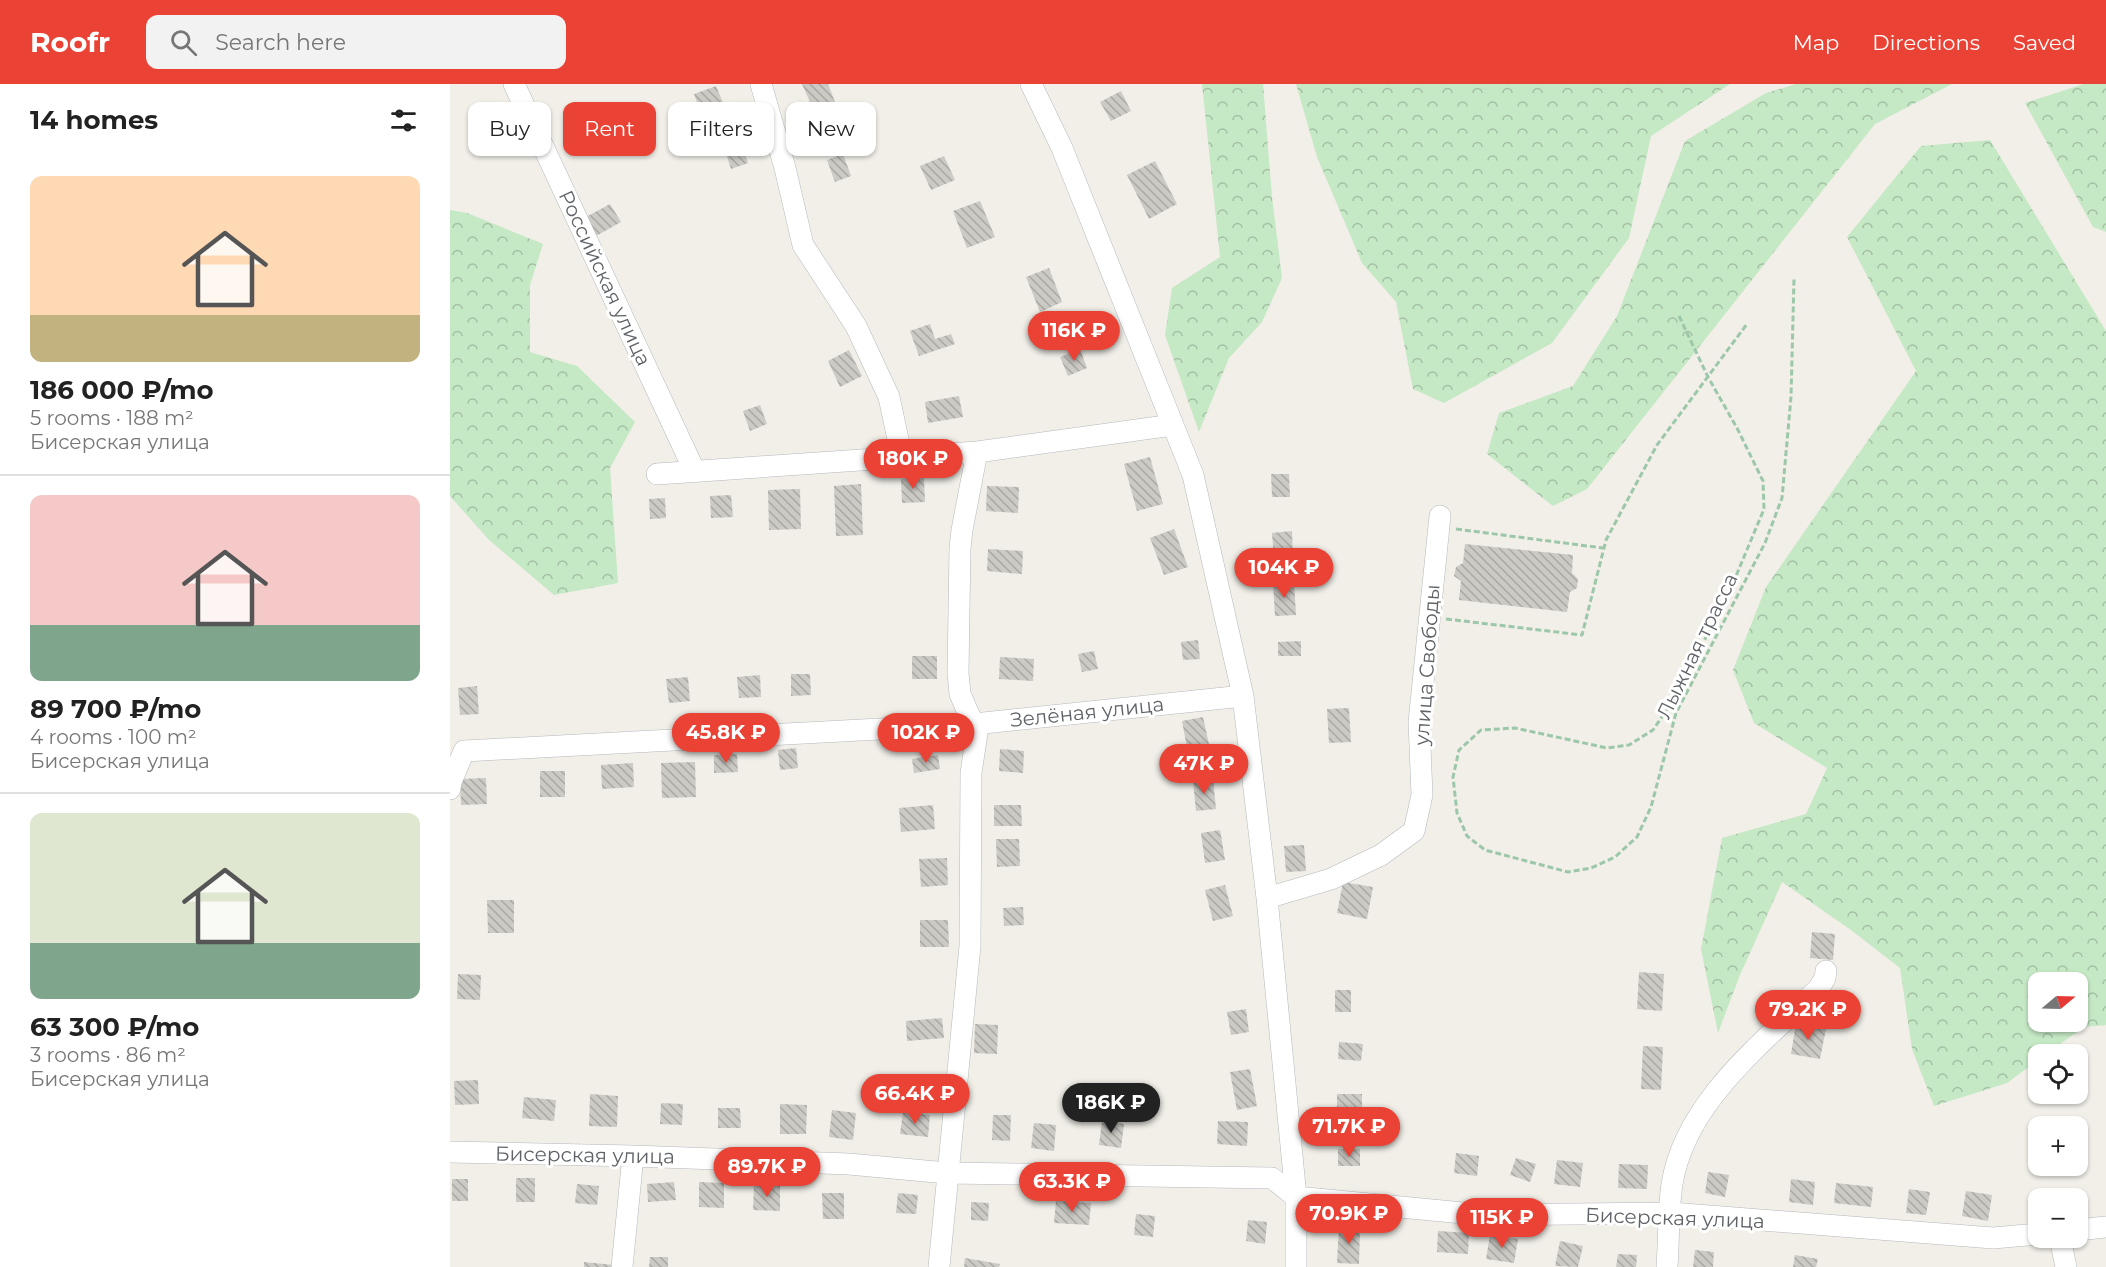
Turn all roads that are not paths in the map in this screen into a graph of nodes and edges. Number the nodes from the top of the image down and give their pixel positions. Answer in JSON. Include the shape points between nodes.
{"nodes":[{"id":1,"x":514,"y":84,"type":"edge"},
{"id":2,"x":761,"y":84,"type":"edge"},
{"id":3,"x":1031,"y":84,"type":"edge"},
{"id":4,"x":1173,"y":425,"type":"junction"},
{"id":5,"x":977,"y":452,"type":"junction"},
{"id":6,"x":902,"y":458,"type":"junction"},
{"id":7,"x":695,"y":472,"type":"junction"},
{"id":8,"x":657,"y":474,"type":"dead end"},
{"id":9,"x":1440,"y":521,"type":"road end"},
{"id":10,"x":1243,"y":696,"type":"junction"},
{"id":11,"x":974,"y":724,"type":"junction"},
{"id":12,"x":450,"y":789,"type":"edge"},
{"id":13,"x":1267,"y":898,"type":"junction"},
{"id":14,"x":1826,"y":971,"type":"dead end"},
{"id":15,"x":451,"y":1150,"type":"edge"},
{"id":16,"x":633,"y":1156,"type":"junction"},
{"id":17,"x":947,"y":1173,"type":"junction"},
{"id":18,"x":1296,"y":1197,"type":"junction"},
{"id":19,"x":1671,"y":1213,"type":"junction"},
{"id":20,"x":2106,"y":1227,"type":"edge"},
{"id":21,"x":2088,"y":1229,"type":"edge"},
{"id":22,"x":2028,"y":1235,"type":"edge"},
{"id":23,"x":2062,"y":1248,"type":"edge"},
{"id":24,"x":622,"y":1267,"type":"edge"},
{"id":25,"x":939,"y":1267,"type":"edge"},
{"id":26,"x":1296,"y":1267,"type":"edge"},
{"id":27,"x":1667,"y":1267,"type":"edge"},
{"id":28,"x":2066,"y":1267,"type":"edge"}],
"edges":[{"from":1,"to":7,"type":"street","name":"Российская улица"},
{"from":2,"to":6,"type":"street","via":[[803,245],[856,326],[889,397]]},
{"from":3,"to":4,"type":"street","via":[[1062,148]]},
{"from":4,"to":5,"type":"street"},
{"from":4,"to":10,"type":"street","via":[[1194,475]]},
{"from":5,"to":6,"type":"street"},
{"from":5,"to":11,"type":"street","via":[[960,548],[958,673],[960,694]]},
{"from":6,"to":7,"type":"street"},
{"from":7,"to":8,"type":"street"},
{"from":9,"to":13,"type":"street","name":"улица Свободы","via":[[1419,722],[1422,795],[1414,831],[1381,855],[1331,879]]},
{"from":10,"to":11,"type":"street","name":"Зелёная улица"},
{"from":10,"to":13,"type":"street"},
{"from":11,"to":12,"type":"street","name":"Зелёная улица","via":[[464,751]]},
{"from":11,"to":17,"type":"street","via":[[977,733],[971,773],[970,946]]},
{"from":13,"to":18,"type":"street"},
{"from":14,"to":19,"type":"street","via":[[1819,988],[1721,1084],[1707,1104],[1677,1164]]},
{"from":15,"to":16,"type":"street","name":"Бисерская улица"},
{"from":16,"to":17,"type":"street","name":"Бисерская улица","via":[[849,1164]]},
{"from":16,"to":24,"type":"street"},
{"from":17,"to":18,"type":"street","name":"Бисерская улица","via":[[1272,1178]]},
{"from":17,"to":25,"type":"street"},
{"from":18,"to":19,"type":"street","name":"Бисерская улица","via":[[1484,1215]]},
{"from":18,"to":26,"type":"street"},
{"from":19,"to":22,"type":"street","name":"Бисерская улица","via":[[1993,1238]]},
{"from":19,"to":27,"type":"street"},
{"from":20,"to":21,"type":"street"},
{"from":23,"to":28,"type":"street"}]}
